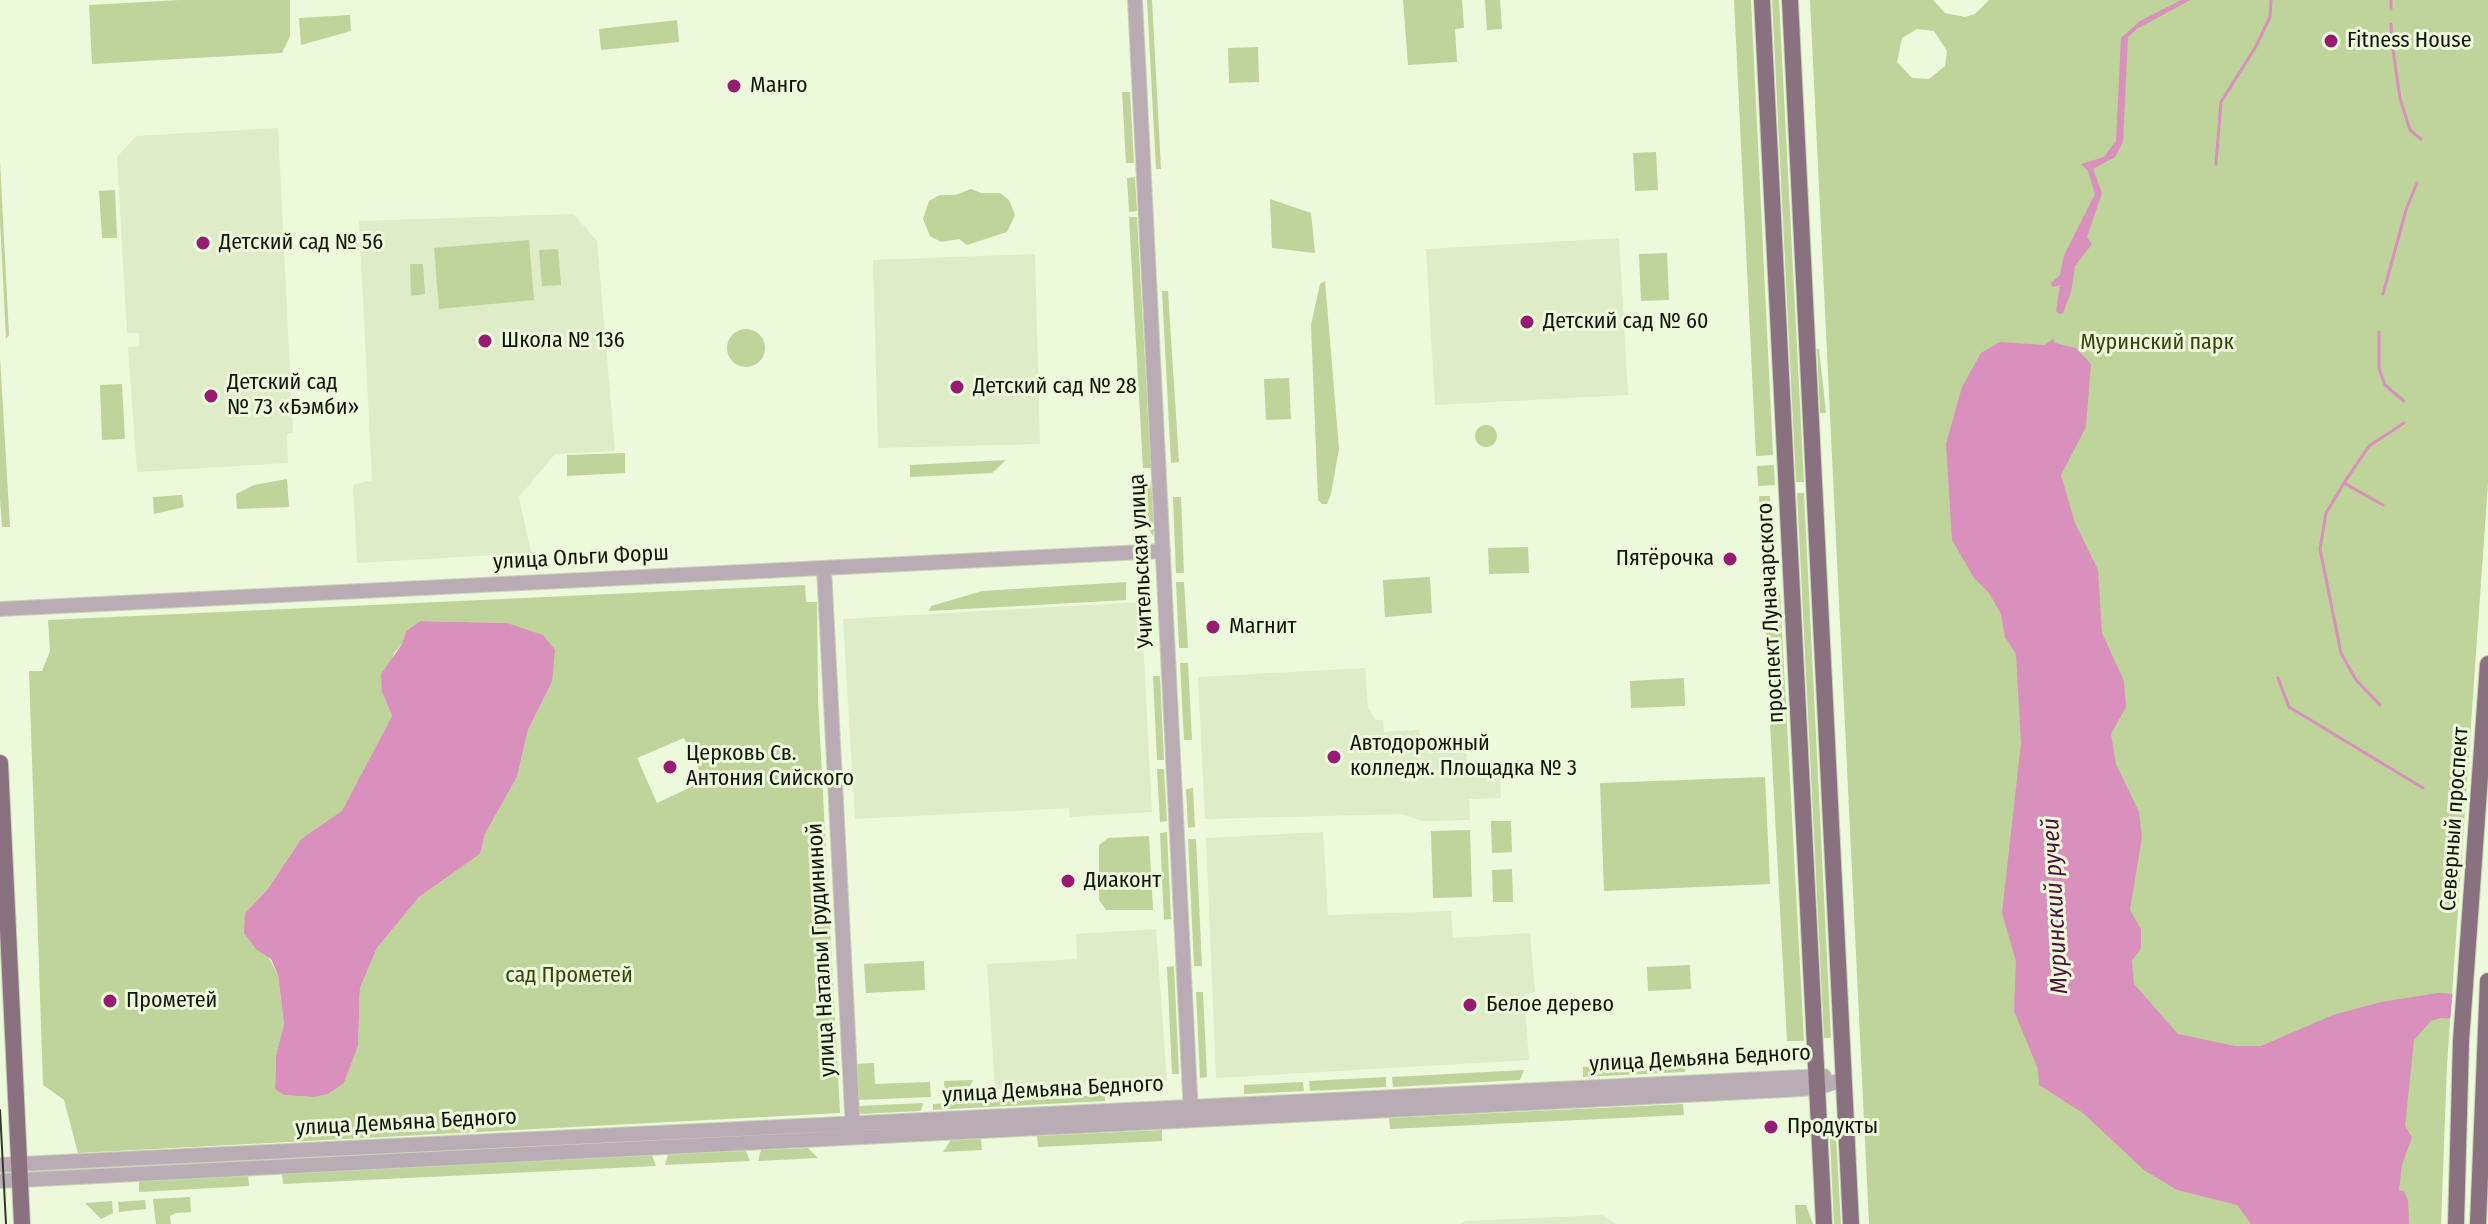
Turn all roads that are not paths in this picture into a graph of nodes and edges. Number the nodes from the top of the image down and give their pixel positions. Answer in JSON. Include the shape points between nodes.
{"nodes":[{"id":1,"x":1135,"y":0,"type":"edge"},
{"id":2,"x":1762,"y":0,"type":"edge"},
{"id":3,"x":1790,"y":0,"type":"edge"},
{"id":4,"x":1163,"y":551,"type":"junction"},
{"id":5,"x":824,"y":568,"type":"junction"},
{"id":6,"x":0,"y":609,"type":"edge"},
{"id":7,"x":2488,"y":664,"type":"edge"},
{"id":8,"x":0,"y":763,"type":"edge"},
{"id":9,"x":2488,"y":981,"type":"edge"},
{"id":10,"x":1844,"y":1079,"type":"junction"},
{"id":11,"x":1817,"y":1081,"type":"junction"},
{"id":12,"x":1190,"y":1113,"type":"junction"},
{"id":13,"x":852,"y":1121,"type":"junction"},
{"id":14,"x":853,"y":1137,"type":"junction"},
{"id":15,"x":0,"y":1165,"type":"edge"},
{"id":16,"x":19,"y":1172,"type":"junction"},
{"id":17,"x":0,"y":1181,"type":"edge"},
{"id":18,"x":22,"y":1224,"type":"edge"},
{"id":19,"x":1824,"y":1224,"type":"edge"},
{"id":20,"x":1851,"y":1224,"type":"edge"},
{"id":21,"x":2456,"y":1224,"type":"edge"},
{"id":22,"x":2478,"y":1224,"type":"edge"}],
"edges":[{"from":1,"to":4,"type":"street","name":"Учительская улица"},
{"from":2,"to":11,"type":"main road","name":"проспект Луначарского"},
{"from":3,"to":10,"type":"main road"},
{"from":4,"to":5,"type":"street","name":"улица Ольги Форш"},
{"from":4,"to":12,"type":"street","name":"Учительская улица"},
{"from":5,"to":6,"type":"street","name":"улица Ольги Форш"},
{"from":5,"to":13,"type":"street","name":"улица Натальи Грудининой"},
{"from":7,"to":21,"type":"main road","name":"Северный проспект","via":[[2461,1041]]},
{"from":8,"to":16,"type":"main road"},
{"from":9,"to":22,"type":"main road"},
{"from":10,"to":11,"type":"street","name":"улица Демьяна Бедного"},
{"from":10,"to":20,"type":"main road"},
{"from":11,"to":12,"type":"street","name":"улица Демьяна Бедного"},
{"from":11,"to":19,"type":"main road","name":"проспект Луначарского"},
{"from":12,"to":13,"type":"street","name":"улица Демьяна Бедного"},
{"from":12,"to":14,"type":"street","name":"улица Демьяна Бедного"},
{"from":13,"to":14,"type":"street","name":"улица Натальи Грудининой"},
{"from":13,"to":16,"type":"street","name":"улица Демьяна Бедного"},
{"from":14,"to":16,"type":"street","name":"улица Демьяна Бедного"},
{"from":15,"to":16,"type":"street","name":"улица Демьяна Бедного"},
{"from":16,"to":17,"type":"street","name":"улица Демьяна Бедного"},
{"from":16,"to":18,"type":"main road"}]}
